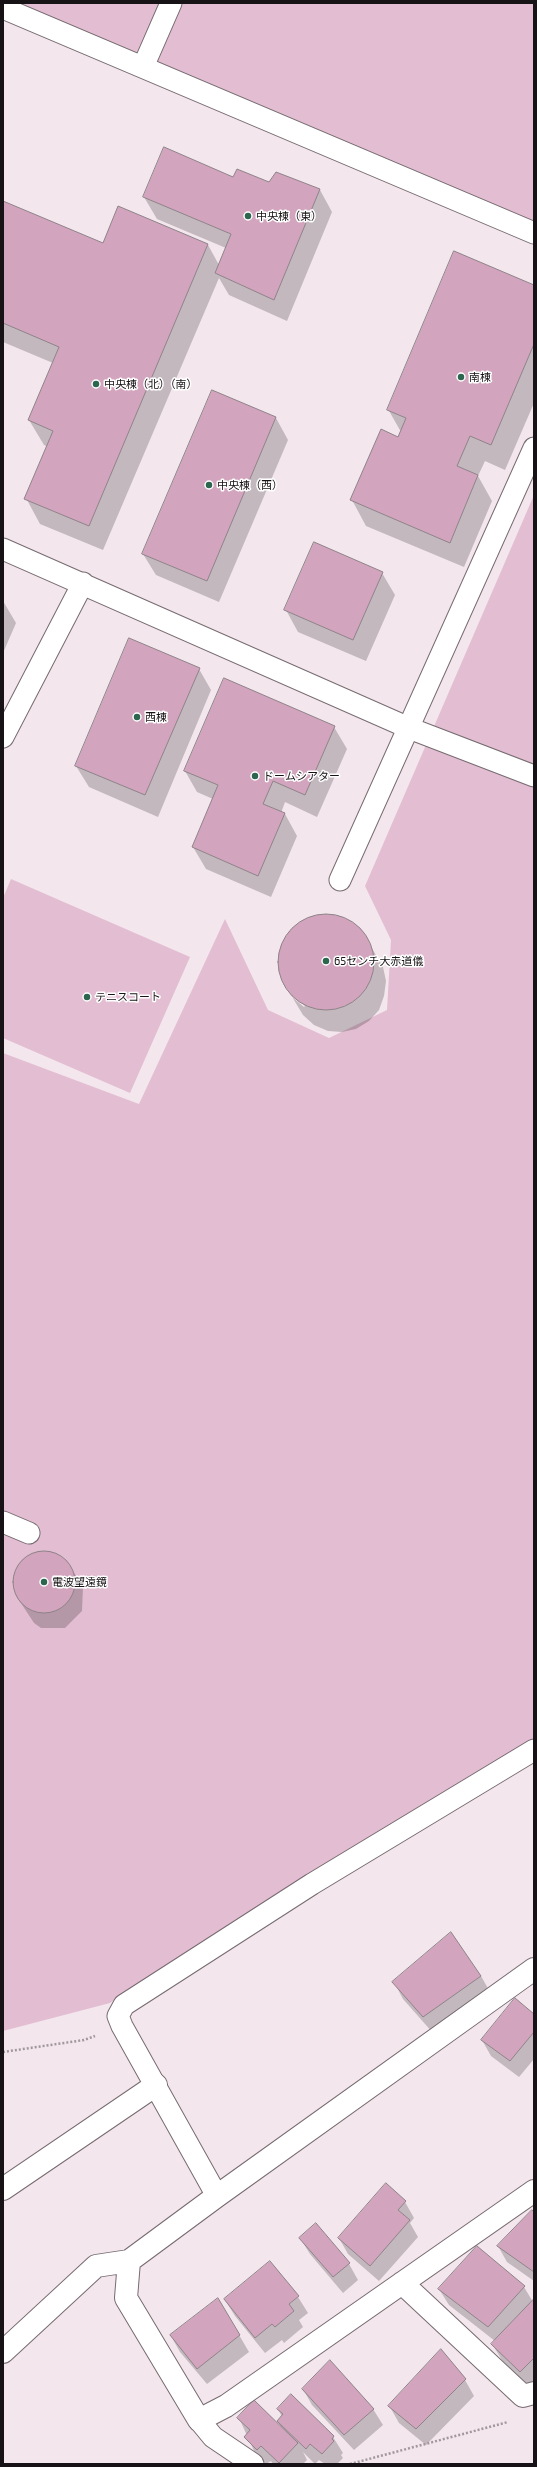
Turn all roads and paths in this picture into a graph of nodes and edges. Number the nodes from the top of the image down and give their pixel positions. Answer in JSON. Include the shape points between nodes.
{"nodes":[{"id":1,"x":171,"y":3,"type":"edge"},
{"id":2,"x":3,"y":8,"type":"edge"},
{"id":3,"x":143,"y":68,"type":"junction"},
{"id":4,"x":534,"y":233,"type":"edge"},
{"id":5,"x":534,"y":448,"type":"edge"},
{"id":6,"x":3,"y":549,"type":"edge"},
{"id":7,"x":83,"y":583,"type":"junction"},
{"id":8,"x":409,"y":728,"type":"junction"},
{"id":9,"x":3,"y":737,"type":"edge"},
{"id":10,"x":534,"y":776,"type":"edge"},
{"id":11,"x":340,"y":880,"type":"dead end"},
{"id":12,"x":3,"y":1522,"type":"edge"},
{"id":13,"x":29,"y":1533,"type":"dead end"},
{"id":14,"x":534,"y":1750,"type":"edge"},
{"id":15,"x":534,"y":1969,"type":"edge"},
{"id":16,"x":122,"y":2026,"type":"junction"},
{"id":17,"x":3,"y":2052,"type":"edge"},
{"id":18,"x":156,"y":2085,"type":"junction"},
{"id":19,"x":3,"y":2190,"type":"edge"},
{"id":20,"x":534,"y":2192,"type":"edge"},
{"id":21,"x":217,"y":2196,"type":"junction"},
{"id":22,"x":129,"y":2261,"type":"junction"},
{"id":23,"x":402,"y":2283,"type":"junction"},
{"id":24,"x":3,"y":2352,"type":"edge"},
{"id":25,"x":534,"y":2393,"type":"edge"},
{"id":26,"x":199,"y":2420,"type":"junction"},
{"id":27,"x":511,"y":2421,"type":"dead end"},
{"id":28,"x":253,"y":2464,"type":"edge"},
{"id":29,"x":350,"y":2464,"type":"edge"}],
"edges":[{"from":1,"to":3,"type":"lane"},
{"from":2,"to":3,"type":"lane"},
{"from":3,"to":4,"type":"lane"},
{"from":5,"to":8,"type":"lane"},
{"from":6,"to":7,"type":"lane"},
{"from":7,"to":8,"type":"lane"},
{"from":7,"to":9,"type":"lane"},
{"from":8,"to":10,"type":"lane"},
{"from":8,"to":11,"type":"lane"},
{"from":12,"to":13,"type":"lane"},
{"from":14,"to":16,"type":"lane","via":[[312,1884],[124,2005],[118,2016]]},
{"from":15,"to":21,"type":"street"},
{"from":16,"to":17,"type":"path","via":[[84,2040]]},
{"from":16,"to":18,"type":"lane"},
{"from":18,"to":19,"type":"street"},
{"from":18,"to":21,"type":"lane"},
{"from":20,"to":23,"type":"street"},
{"from":21,"to":22,"type":"street"},
{"from":22,"to":24,"type":"street","via":[[96,2266]]},
{"from":22,"to":26,"type":"street","via":[[126,2298]]},
{"from":23,"to":25,"type":"street","via":[[523,2396]]},
{"from":23,"to":26,"type":"street","via":[[226,2406]]},
{"from":26,"to":28,"type":"lane","via":[[213,2438]]},
{"from":27,"to":29,"type":"path"}]}
